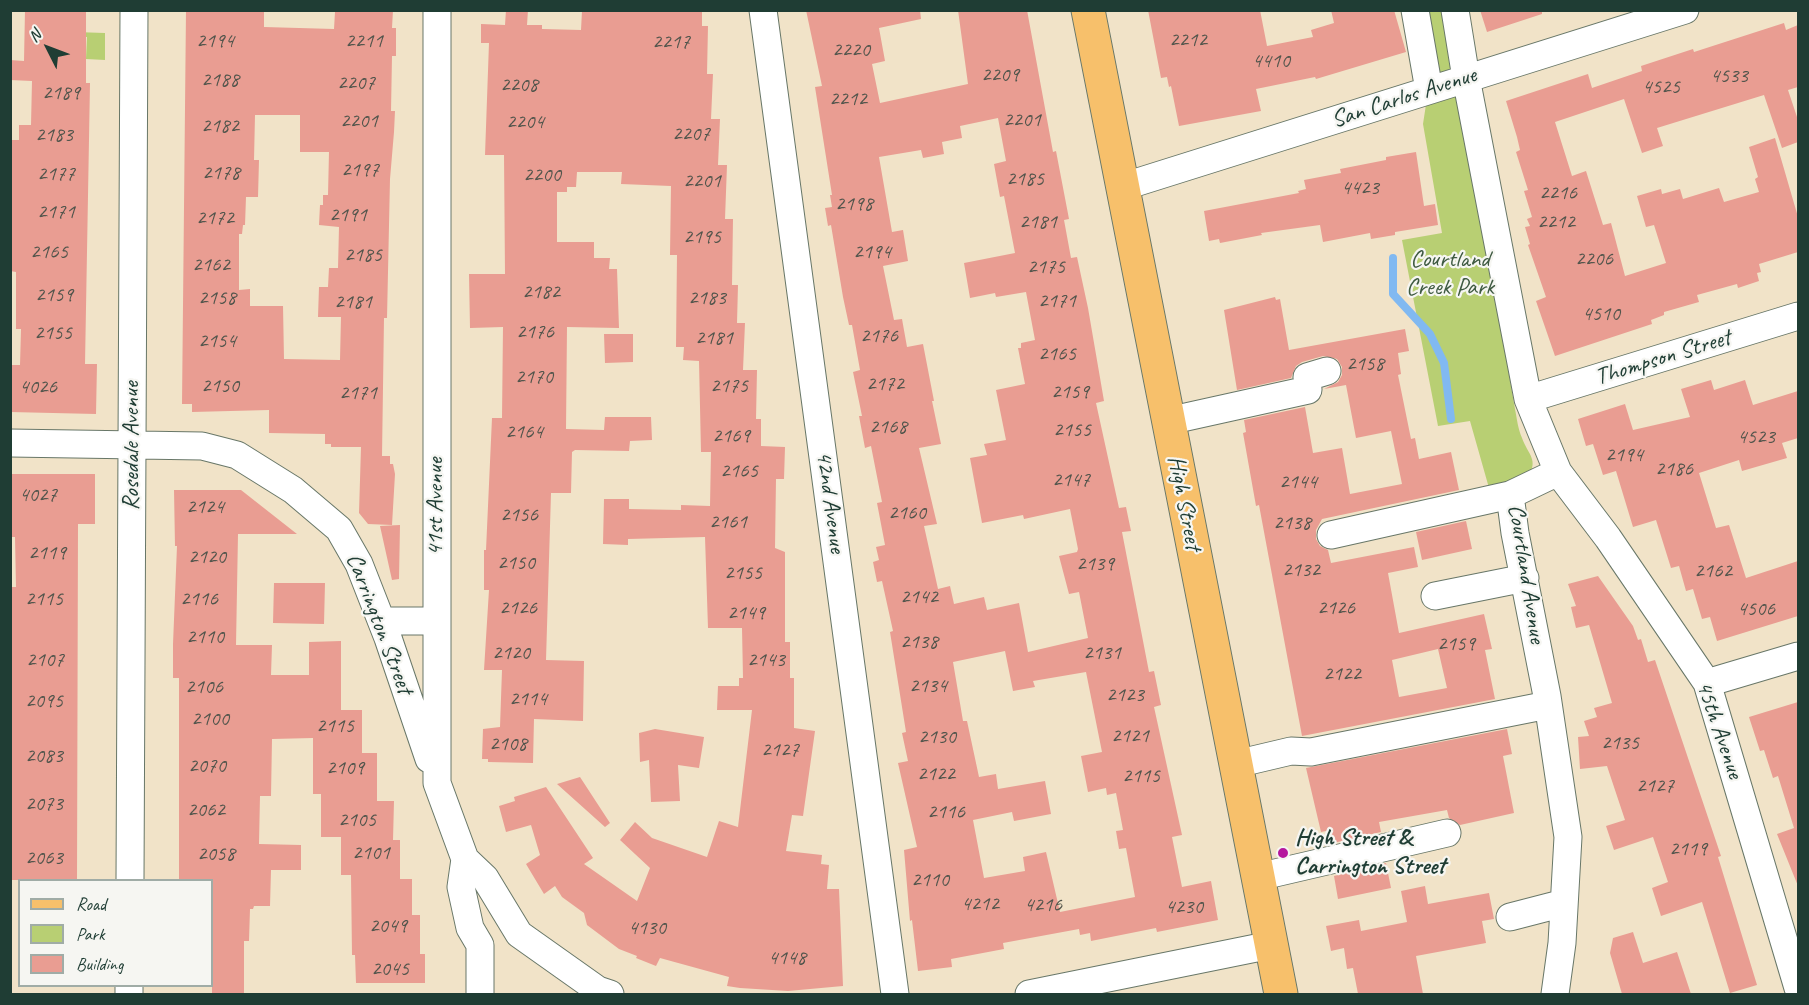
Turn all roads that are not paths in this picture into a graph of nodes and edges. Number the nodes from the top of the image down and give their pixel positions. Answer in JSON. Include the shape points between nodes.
{"nodes":[{"id":1,"x":134,"y":10,"type":"edge"},
{"id":2,"x":437,"y":10,"type":"edge"},
{"id":3,"x":763,"y":10,"type":"edge"},
{"id":4,"x":1088,"y":10,"type":"edge"},
{"id":5,"x":1415,"y":10,"type":"edge"},
{"id":6,"x":1455,"y":10,"type":"edge"},
{"id":7,"x":1679,"y":11,"type":"edge"},
{"id":8,"x":1466,"y":78,"type":"junction"},
{"id":9,"x":1429,"y":90,"type":"junction"},
{"id":10,"x":1122,"y":187,"type":"junction"},
{"id":11,"x":1798,"y":316,"type":"edge"},
{"id":12,"x":1327,"y":372,"type":"dead end"},
{"id":13,"x":1528,"y":399,"type":"junction"},
{"id":14,"x":1168,"y":421,"type":"junction"},
{"id":15,"x":10,"y":443,"type":"edge"},
{"id":16,"x":132,"y":445,"type":"junction"},
{"id":17,"x":1558,"y":472,"type":"junction"},
{"id":18,"x":1510,"y":495,"type":"junction"},
{"id":19,"x":1331,"y":535,"type":"dead end"},
{"id":20,"x":1525,"y":578,"type":"junction"},
{"id":21,"x":1435,"y":596,"type":"dead end"},
{"id":22,"x":381,"y":621,"type":"junction"},
{"id":23,"x":436,"y":621,"type":"junction"},
{"id":24,"x":1798,"y":656,"type":"edge"},
{"id":25,"x":1707,"y":683,"type":"junction"},
{"id":26,"x":1548,"y":705,"type":"junction"},
{"id":27,"x":1236,"y":764,"type":"junction"},
{"id":28,"x":437,"y":783,"type":"junction"},
{"id":29,"x":1447,"y":832,"type":"dead end"},
{"id":30,"x":465,"y":859,"type":"junction"},
{"id":31,"x":1258,"y":876,"type":"junction"},
{"id":32,"x":130,"y":879,"type":"edge"},
{"id":33,"x":1564,"y":903,"type":"junction"},
{"id":34,"x":1509,"y":917,"type":"dead end"},
{"id":35,"x":519,"y":934,"type":"junction"},
{"id":36,"x":480,"y":945,"type":"junction"},
{"id":37,"x":1271,"y":945,"type":"junction"},
{"id":38,"x":1798,"y":988,"type":"edge"},
{"id":39,"x":480,"y":994,"type":"edge"},
{"id":40,"x":610,"y":994,"type":"edge"},
{"id":41,"x":895,"y":994,"type":"edge"},
{"id":42,"x":1029,"y":994,"type":"edge"},
{"id":43,"x":1281,"y":994,"type":"edge"},
{"id":44,"x":1554,"y":994,"type":"edge"}],
"edges":[{"from":1,"to":16,"type":"street","name":"Rosedale Avenue"},
{"from":2,"to":23,"type":"street","name":"41st Avenue"},
{"from":3,"to":41,"type":"street","name":"42nd Avenue"},
{"from":4,"to":10,"type":"main road","name":"High Street"},
{"from":5,"to":9,"type":"street"},
{"from":6,"to":8,"type":"street"},
{"from":7,"to":8,"type":"street","name":"San Carlos Avenue"},
{"from":8,"to":9,"type":"street","name":"San Carlos Avenue"},
{"from":8,"to":13,"type":"street"},
{"from":9,"to":10,"type":"street","name":"San Carlos Avenue"},
{"from":10,"to":14,"type":"main road","name":"High Street"},
{"from":11,"to":13,"type":"street","name":"Thompson Street"},
{"from":12,"to":14,"type":"street","via":[[1307,377],[1308,390]]},
{"from":13,"to":17,"type":"street"},
{"from":14,"to":27,"type":"main road","name":"High Street"},
{"from":15,"to":16,"type":"street","name":"Carrington Street"},
{"from":16,"to":22,"type":"street","name":"Carrington Street","via":[[202,446],[237,455],[293,490],[339,529],[359,564]]},
{"from":16,"to":32,"type":"street","name":"Rosedale Avenue"},
{"from":17,"to":18,"type":"street","name":"Courtland Avenue"},
{"from":17,"to":25,"type":"street","name":"45th Avenue"},
{"from":18,"to":19,"type":"street"},
{"from":18,"to":20,"type":"street","name":"Courtland Avenue"},
{"from":20,"to":21,"type":"street"},
{"from":20,"to":26,"type":"street","name":"Courtland Avenue"},
{"from":22,"to":23,"type":"street"},
{"from":22,"to":28,"type":"street","name":"Carrington Street"},
{"from":23,"to":28,"type":"street","name":"41st Avenue"},
{"from":24,"to":25,"type":"street"},
{"from":25,"to":38,"type":"street","name":"45th Avenue"},
{"from":26,"to":27,"type":"street"},
{"from":26,"to":33,"type":"street","name":"Courtland Avenue","via":[[1568,837]]},
{"from":27,"to":31,"type":"main road","name":"High Street"},
{"from":28,"to":30,"type":"street","name":"41st Avenue"},
{"from":29,"to":31,"type":"street"},
{"from":30,"to":35,"type":"street","via":[[484,878]]},
{"from":30,"to":36,"type":"street","name":"41st Avenue","via":[[461,887],[470,928]]},
{"from":31,"to":37,"type":"main road","name":"High Street"},
{"from":33,"to":34,"type":"street"},
{"from":33,"to":44,"type":"street","name":"Courtland Avenue"},
{"from":35,"to":36,"type":"street"},
{"from":35,"to":40,"type":"street","via":[[598,990]]},
{"from":36,"to":39,"type":"street","name":"41st Avenue"},
{"from":37,"to":42,"type":"street"},
{"from":37,"to":43,"type":"main road","name":"High Street"}]}
